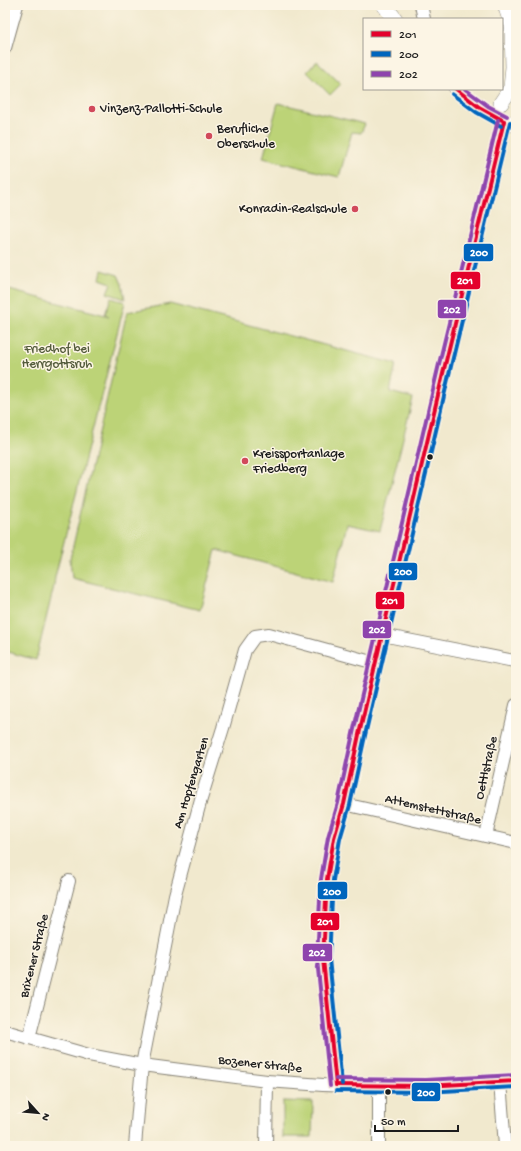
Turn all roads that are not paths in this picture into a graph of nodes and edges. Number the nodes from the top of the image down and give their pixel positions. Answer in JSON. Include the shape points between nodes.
{"nodes":[{"id":1,"x":17,"y":5,"type":"edge"},
{"id":2,"x":384,"y":5,"type":"edge"},
{"id":3,"x":421,"y":5,"type":"edge"},
{"id":4,"x":505,"y":5,"type":"edge"},
{"id":5,"x":394,"y":18,"type":"edge"},
{"id":6,"x":424,"y":18,"type":"edge"},
{"id":7,"x":514,"y":33,"type":"edge"},
{"id":8,"x":5,"y":48,"type":"edge"},
{"id":9,"x":457,"y":90,"type":"edge"},
{"id":10,"x":472,"y":102,"type":"junction"},
{"id":11,"x":516,"y":102,"type":"edge"},
{"id":12,"x":501,"y":103,"type":"junction"},
{"id":13,"x":512,"y":122,"type":"edge"},
{"id":14,"x":382,"y":635,"type":"junction"},
{"id":15,"x":515,"y":659,"type":"edge"},
{"id":16,"x":376,"y":663,"type":"junction"},
{"id":17,"x":516,"y":705,"type":"edge"},
{"id":18,"x":344,"y":804,"type":"junction"},
{"id":19,"x":486,"y":836,"type":"junction"},
{"id":20,"x":516,"y":843,"type":"edge"},
{"id":21,"x":69,"y":881,"type":"dead end"},
{"id":22,"x":5,"y":1031,"type":"edge"},
{"id":23,"x":29,"y":1038,"type":"junction"},
{"id":24,"x":142,"y":1065,"type":"junction"},
{"id":25,"x":268,"y":1081,"type":"junction"},
{"id":26,"x":516,"y":1081,"type":"edge"},
{"id":27,"x":500,"y":1082,"type":"junction"},
{"id":28,"x":336,"y":1086,"type":"junction"},
{"id":29,"x":379,"y":1087,"type":"junction"},
{"id":30,"x":135,"y":1146,"type":"edge"},
{"id":31,"x":266,"y":1146,"type":"edge"},
{"id":32,"x":379,"y":1146,"type":"edge"},
{"id":33,"x":505,"y":1146,"type":"edge"}],
"edges":[{"from":1,"to":8,"type":"street"},
{"from":2,"to":5,"type":"main road"},
{"from":3,"to":6,"type":"street"},
{"from":4,"to":7,"type":"main road"},
{"from":7,"to":12,"type":"main road","via":[[511,88]]},
{"from":9,"to":10,"type":"main road"},
{"from":10,"to":12,"type":"main road"},
{"from":10,"to":13,"type":"main road","via":[[490,115]]},
{"from":11,"to":12,"type":"main road"},
{"from":13,"to":14,"type":"street","via":[[445,365]]},
{"from":14,"to":15,"type":"street"},
{"from":14,"to":16,"type":"street"},
{"from":16,"to":18,"type":"street"},
{"from":16,"to":24,"type":"street","name":"Am Hopfengarten","via":[[269,634],[255,636],[245,650],[183,863]]},
{"from":17,"to":19,"type":"street","name":"Oettlstraße"},
{"from":18,"to":19,"type":"street","name":"Attemstettstraße"},
{"from":18,"to":28,"type":"street","via":[[334,838],[327,879],[323,959]]},
{"from":19,"to":20,"type":"street","name":"Attemstettstraße"},
{"from":21,"to":23,"type":"street","name":"Brixener Straße"},
{"from":22,"to":23,"type":"street","name":"Bozener Straße"},
{"from":23,"to":24,"type":"street","name":"Bozener Straße","via":[[89,1055]]},
{"from":24,"to":25,"type":"street","name":"Bozener Straße"},
{"from":24,"to":30,"type":"street","name":"Am Hopfengarten"},
{"from":25,"to":28,"type":"street","name":"Bozener Straße"},
{"from":25,"to":31,"type":"street"},
{"from":26,"to":27,"type":"street","name":"Bozener Straße"},
{"from":27,"to":29,"type":"street","name":"Bozener Straße"},
{"from":27,"to":33,"type":"street"},
{"from":28,"to":29,"type":"street","name":"Bozener Straße"},
{"from":29,"to":32,"type":"street"}]}
